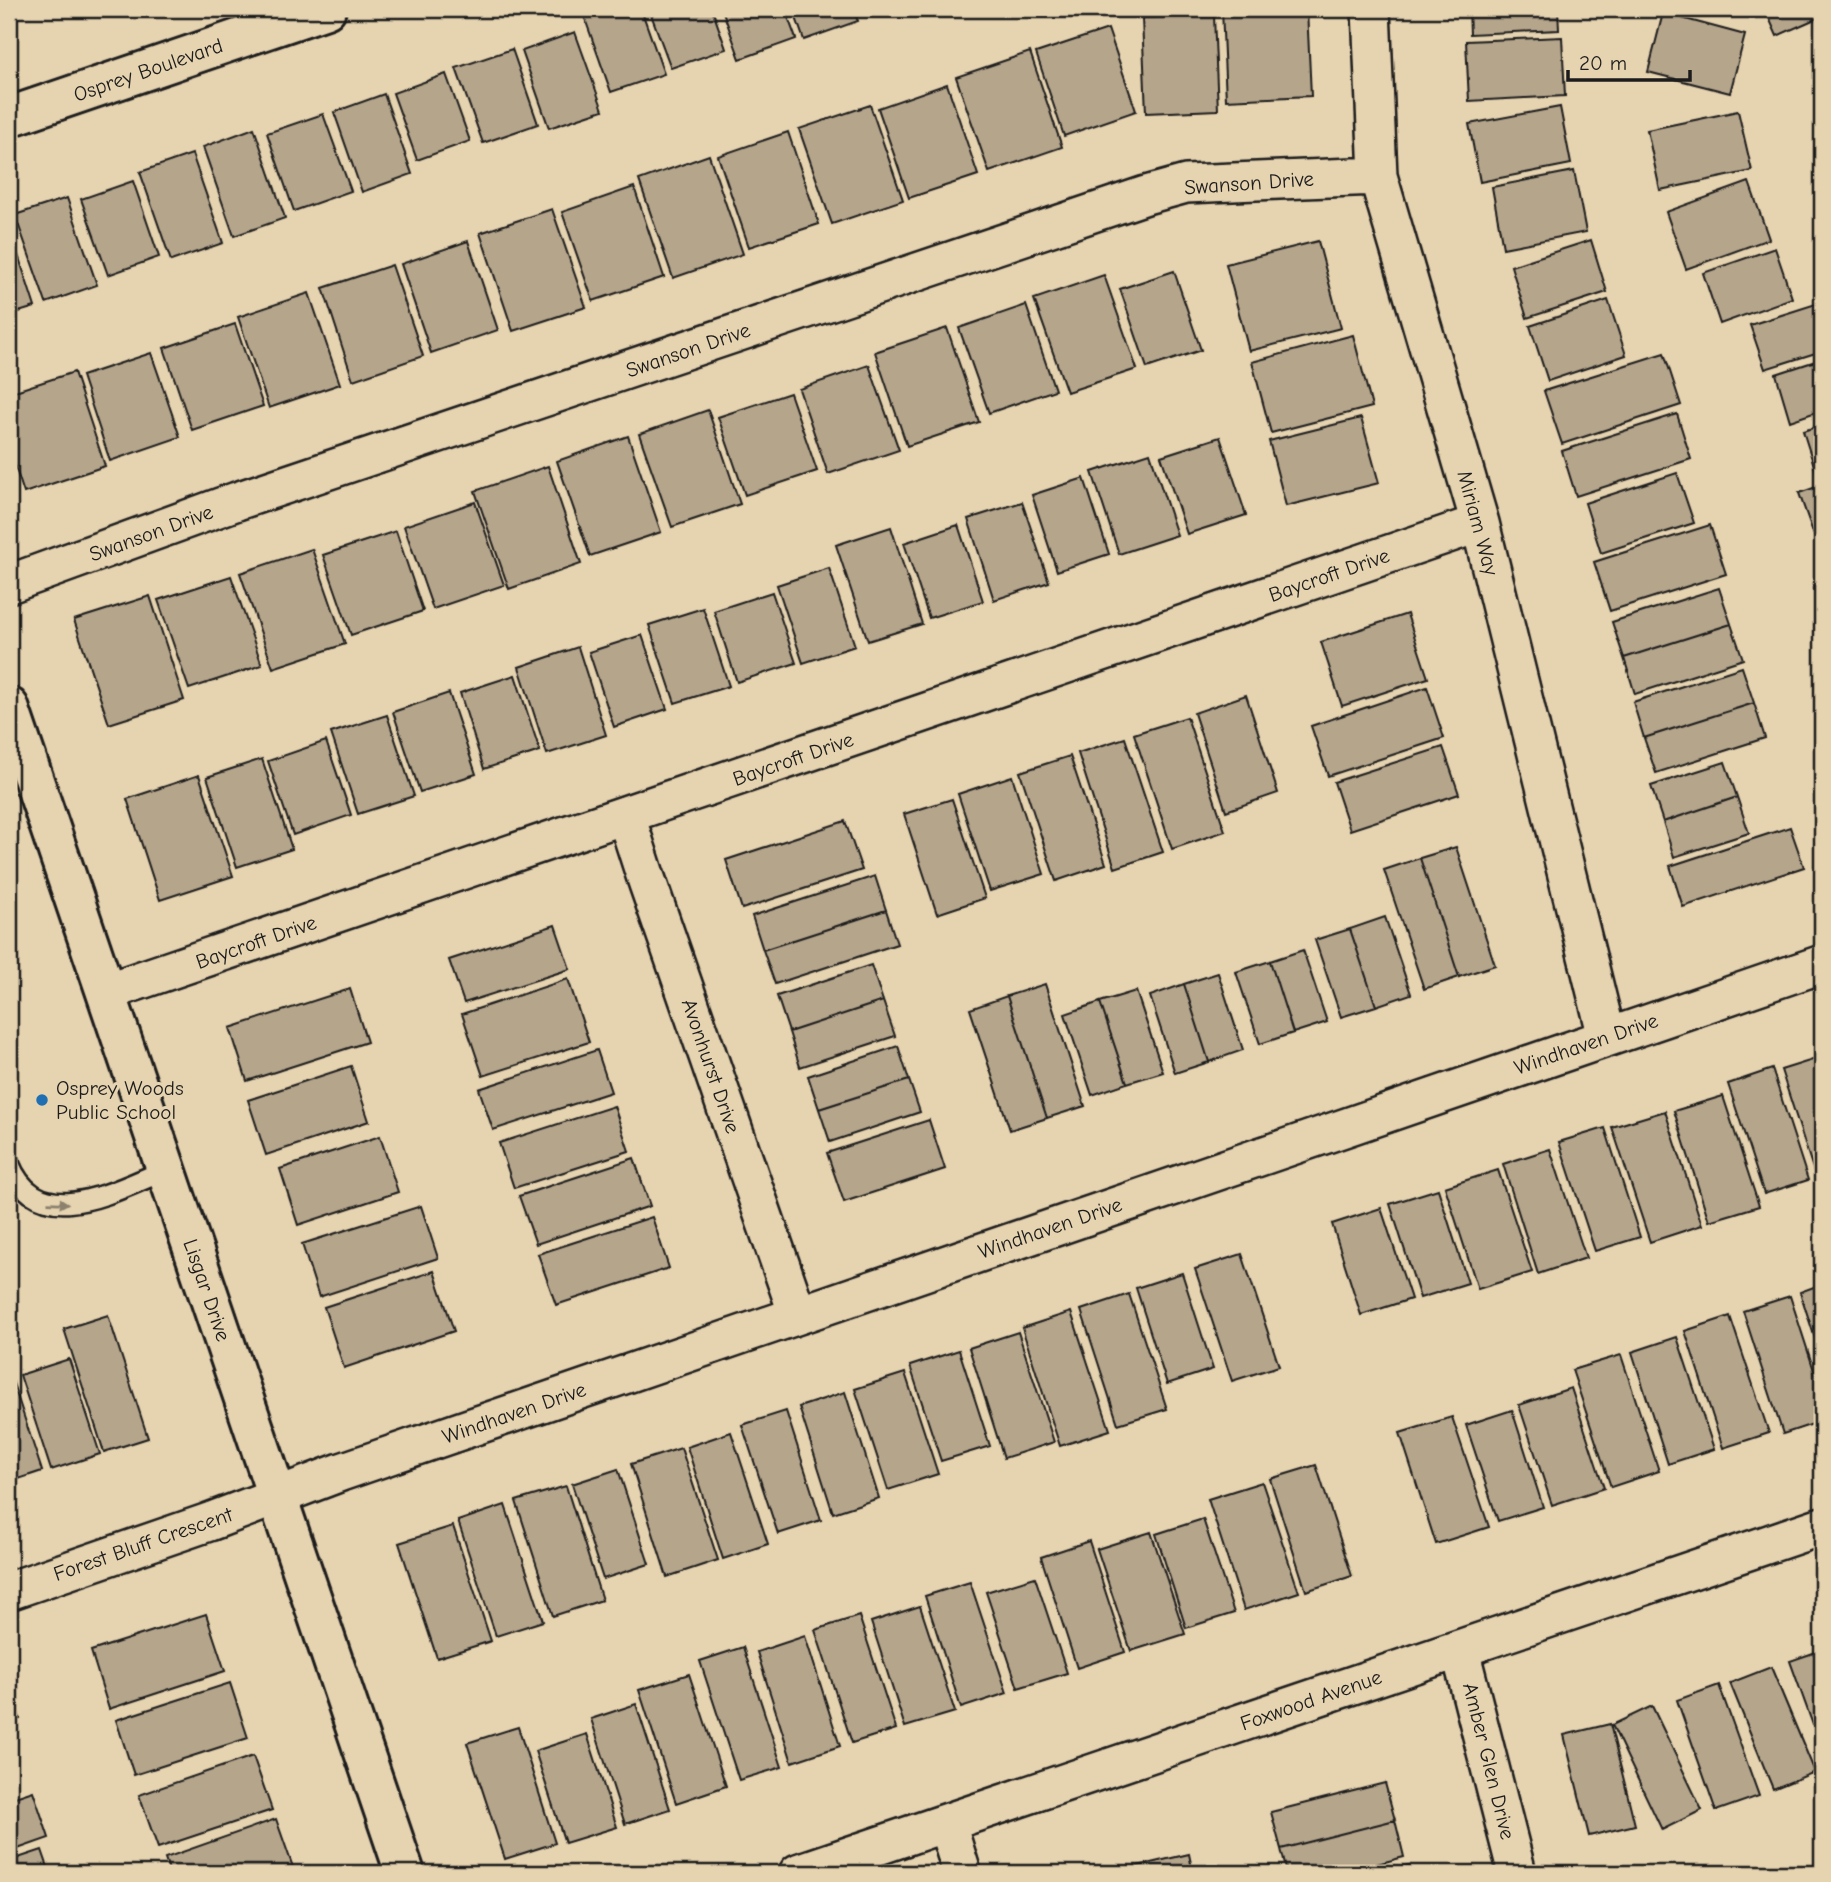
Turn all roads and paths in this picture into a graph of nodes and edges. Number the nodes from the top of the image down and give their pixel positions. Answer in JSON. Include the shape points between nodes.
{"nodes":[{"id":1,"x":326,"y":9,"type":"edge"},
{"id":2,"x":1371,"y":9,"type":"edge"},
{"id":3,"x":9,"y":117,"type":"edge"},
{"id":4,"x":1378,"y":176,"type":"junction"},
{"id":5,"x":1480,"y":523,"type":"junction"},
{"id":6,"x":9,"y":584,"type":"edge"},
{"id":7,"x":9,"y":707,"type":"edge"},
{"id":8,"x":626,"y":816,"type":"junction"},
{"id":9,"x":1822,"y":964,"type":"edge"},
{"id":10,"x":106,"y":992,"type":"junction"},
{"id":11,"x":1607,"y":1037,"type":"junction"},
{"id":12,"x":9,"y":1163,"type":"edge"},
{"id":13,"x":166,"y":1170,"type":"junction"},
{"id":14,"x":798,"y":1315,"type":"junction"},
{"id":15,"x":278,"y":1495,"type":"junction"},
{"id":16,"x":1822,"y":1526,"type":"edge"},
{"id":17,"x":9,"y":1591,"type":"edge"},
{"id":18,"x":1460,"y":1650,"type":"junction"},
{"id":19,"x":947,"y":1824,"type":"junction"},
{"id":20,"x":405,"y":1873,"type":"edge"},
{"id":21,"x":798,"y":1873,"type":"edge"},
{"id":22,"x":962,"y":1873,"type":"edge"},
{"id":23,"x":1517,"y":1873,"type":"edge"}],
"edges":[{"from":1,"to":3,"type":"street","name":"Osprey Boulevard"},
{"from":2,"to":4,"type":"street","name":"Miriam Way"},
{"from":4,"to":5,"type":"street","name":"Miriam Way"},
{"from":4,"to":6,"type":"street","name":"Swanson Drive","via":[[1186,184],[1146,195],[237,501]]},
{"from":5,"to":8,"type":"street","name":"Baycroft Drive"},
{"from":5,"to":11,"type":"street","name":"Miriam Way"},
{"from":7,"to":10,"type":"street","name":"Lisgar Drive"},
{"from":8,"to":10,"type":"street","name":"Baycroft Drive"},
{"from":8,"to":14,"type":"street","name":"Avonhurst Drive"},
{"from":9,"to":11,"type":"street","name":"Windhaven Drive"},
{"from":10,"to":13,"type":"street","name":"Lisgar Drive"},
{"from":11,"to":14,"type":"street","name":"Windhaven Drive"},
{"from":12,"to":13,"type":"lane","one_way":true,"via":[[23,1187],[44,1202],[62,1204]]},
{"from":13,"to":15,"type":"street","name":"Lisgar Drive"},
{"from":14,"to":15,"type":"street","name":"Windhaven Drive"},
{"from":15,"to":17,"type":"street","name":"Forest Bluff Crescent"},
{"from":15,"to":20,"type":"street","name":"Lisgar Drive"},
{"from":16,"to":18,"type":"street","name":"Foxwood Avenue"},
{"from":18,"to":19,"type":"street","name":"Foxwood Avenue"},
{"from":18,"to":23,"type":"street","name":"Amber Glen Drive"},
{"from":19,"to":21,"type":"street","name":"Foxwood Avenue"},
{"from":19,"to":22,"type":"street"}]}
